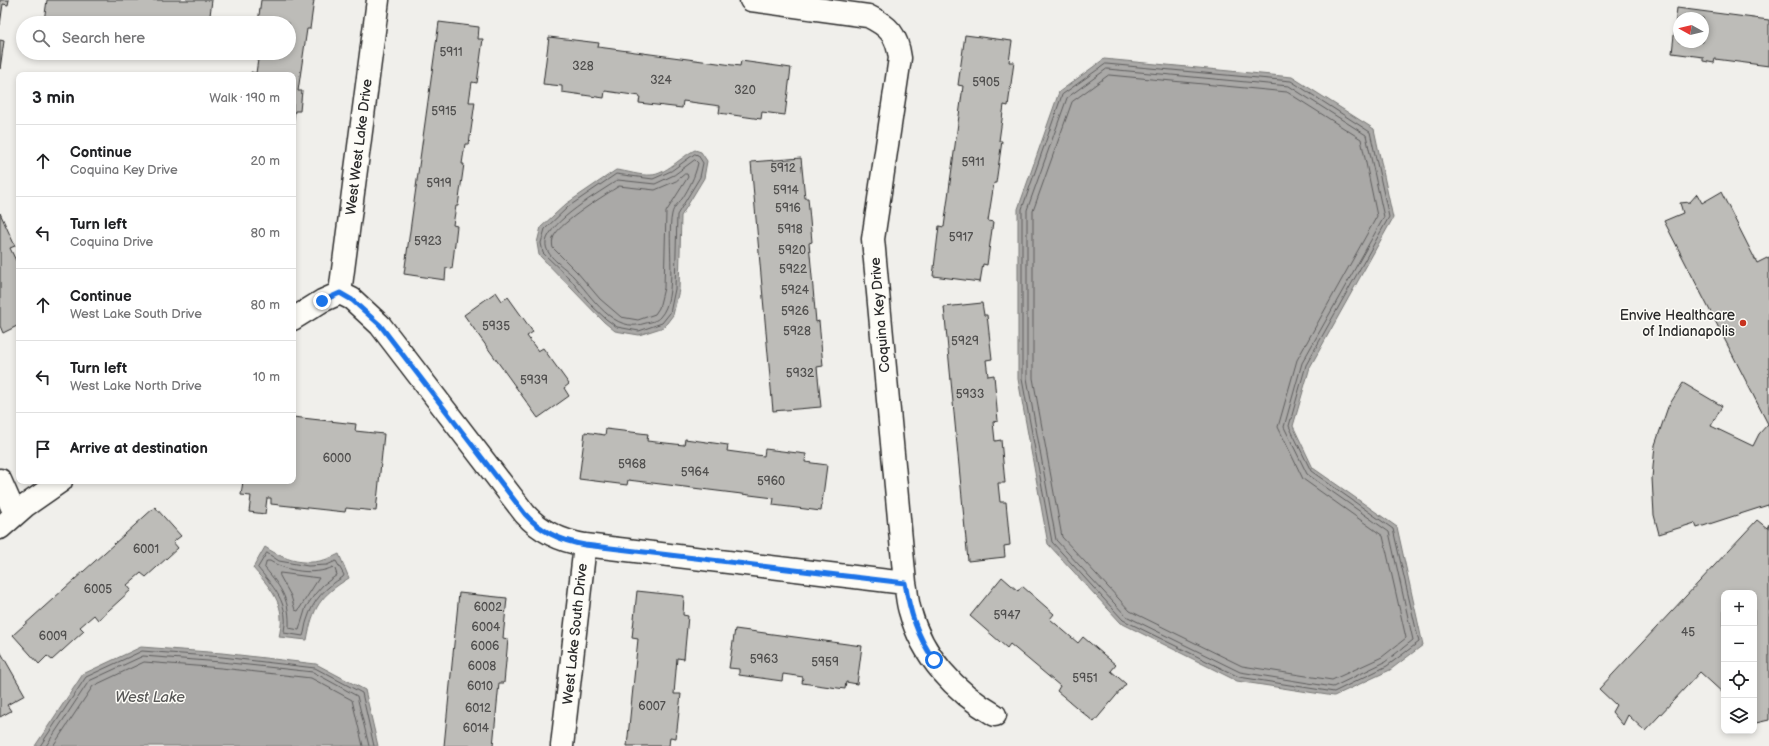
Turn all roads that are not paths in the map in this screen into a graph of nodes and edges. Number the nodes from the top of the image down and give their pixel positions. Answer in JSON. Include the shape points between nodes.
{"nodes":[{"id":1,"x":378,"y":0,"type":"edge"},
{"id":2,"x":751,"y":0,"type":"edge"},
{"id":3,"x":340,"y":293,"type":"junction"},
{"id":4,"x":296,"y":317,"type":"edge"},
{"id":5,"x":0,"y":480,"type":"edge"},
{"id":6,"x":57,"y":484,"type":"edge"},
{"id":7,"x":7,"y":521,"type":"edge"},
{"id":8,"x":585,"y":545,"type":"junction"},
{"id":9,"x":905,"y":583,"type":"junction"},
{"id":10,"x":995,"y":715,"type":"dead end"},
{"id":11,"x":562,"y":746,"type":"edge"}],
"edges":[{"from":1,"to":3,"type":"street","name":"West West Lake Drive"},
{"from":2,"to":9,"type":"street","name":"Coquina Key Drive","via":[[868,16],[880,21],[892,31],[898,44],[900,58],[873,239]]},
{"from":3,"to":4,"type":"street"},
{"from":3,"to":8,"type":"street","name":"West Lake South Drive","via":[[352,300],[380,325],[530,520],[562,540]]},
{"from":5,"to":7,"type":"street"},
{"from":6,"to":7,"type":"street"},
{"from":8,"to":9,"type":"street"},
{"from":8,"to":11,"type":"street","name":"West Lake South Drive"},
{"from":9,"to":10,"type":"street","name":"Coquina Key Drive","via":[[910,610],[926,648],[950,682],[971,700]]}]}
